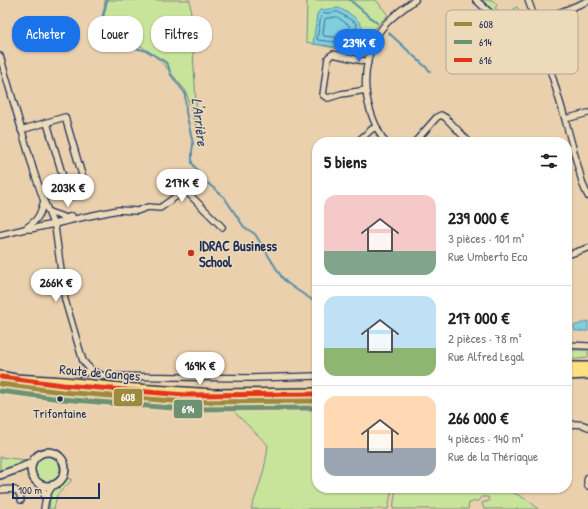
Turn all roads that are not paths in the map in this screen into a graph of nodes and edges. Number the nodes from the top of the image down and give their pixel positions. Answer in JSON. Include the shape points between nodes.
{"nodes":[{"id":1,"x":415,"y":0,"type":"edge"},
{"id":2,"x":476,"y":0,"type":"edge"},
{"id":3,"x":528,"y":0,"type":"edge"},
{"id":4,"x":588,"y":1,"type":"edge"},
{"id":5,"x":487,"y":10,"type":"edge"},
{"id":6,"x":532,"y":10,"type":"edge"},
{"id":7,"x":562,"y":10,"type":"edge"},
{"id":8,"x":0,"y":56,"type":"edge"},
{"id":9,"x":368,"y":62,"type":"junction"},
{"id":10,"x":552,"y":74,"type":"edge"},
{"id":11,"x":366,"y":90,"type":"junction"},
{"id":12,"x":588,"y":113,"type":"edge"},
{"id":13,"x":565,"y":119,"type":"junction"},
{"id":14,"x":47,"y":123,"type":"junction"},
{"id":15,"x":376,"y":127,"type":"junction"},
{"id":16,"x":21,"y":130,"type":"junction"},
{"id":17,"x":363,"y":137,"type":"edge"},
{"id":18,"x":382,"y":137,"type":"edge"},
{"id":19,"x":419,"y":137,"type":"edge"},
{"id":20,"x":465,"y":137,"type":"edge"},
{"id":21,"x":570,"y":137,"type":"edge"},
{"id":22,"x":572,"y":145,"type":"edge"},
{"id":23,"x":588,"y":196,"type":"edge"},
{"id":24,"x":44,"y":201,"type":"junction"},
{"id":25,"x":49,"y":212,"type":"junction"},
{"id":26,"x":84,"y":216,"type":"junction"},
{"id":27,"x":54,"y":224,"type":"junction"},
{"id":28,"x":222,"y":227,"type":"dead end"},
{"id":29,"x":25,"y":229,"type":"junction"},
{"id":30,"x":0,"y":235,"type":"edge"},
{"id":31,"x":588,"y":248,"type":"edge"},
{"id":32,"x":572,"y":253,"type":"edge"},
{"id":33,"x":572,"y":345,"type":"edge"},
{"id":34,"x":588,"y":346,"type":"edge"},
{"id":35,"x":572,"y":367,"type":"edge"},
{"id":36,"x":588,"y":367,"type":"edge"},
{"id":37,"x":89,"y":369,"type":"junction"},
{"id":38,"x":80,"y":373,"type":"dead end"},
{"id":39,"x":588,"y":374,"type":"edge"},
{"id":40,"x":572,"y":375,"type":"edge"},
{"id":41,"x":0,"y":376,"type":"edge"},
{"id":42,"x":312,"y":376,"type":"edge"},
{"id":43,"x":0,"y":384,"type":"edge"},
{"id":44,"x":312,"y":393,"type":"edge"},
{"id":45,"x":312,"y":401,"type":"edge"},
{"id":46,"x":572,"y":424,"type":"edge"},
{"id":47,"x":588,"y":427,"type":"edge"},
{"id":48,"x":32,"y":463,"type":"junction"},
{"id":49,"x":18,"y":469,"type":"junction"},
{"id":50,"x":31,"y":473,"type":"junction"},
{"id":51,"x":0,"y":475,"type":"edge"},
{"id":52,"x":588,"y":477,"type":"edge"},
{"id":53,"x":42,"y":485,"type":"junction"},
{"id":54,"x":53,"y":486,"type":"junction"},
{"id":55,"x":588,"y":486,"type":"edge"},
{"id":56,"x":0,"y":490,"type":"edge"},
{"id":57,"x":45,"y":499,"type":"junction"},
{"id":58,"x":21,"y":500,"type":"dead end"},
{"id":59,"x":44,"y":509,"type":"edge"}],
"edges":[{"from":1,"to":9,"type":"street","via":[[381,30]]},
{"from":2,"to":5,"type":"street"},
{"from":3,"to":6,"type":"street"},
{"from":4,"to":7,"type":"street"},
{"from":8,"to":16,"type":"street"},
{"from":9,"to":11,"type":"street"},
{"from":9,"to":11,"type":"street","via":[[333,54],[330,56],[323,95],[328,98]]},
{"from":10,"to":13,"type":"street"},
{"from":11,"to":15,"type":"street"},
{"from":12,"to":13,"type":"street"},
{"from":13,"to":21,"type":"street"},
{"from":14,"to":14,"type":"street","via":[[69,197],[87,192],[65,117]]},
{"from":14,"to":16,"type":"street"},
{"from":15,"to":17,"type":"street"},
{"from":15,"to":18,"type":"street"},
{"from":16,"to":24,"type":"street"},
{"from":19,"to":20,"type":"street","via":[[437,117],[441,116]]},
{"from":22,"to":23,"type":"street"},
{"from":24,"to":25,"type":"street"},
{"from":24,"to":29,"type":"street","via":[[37,220]]},
{"from":25,"to":26,"type":"street","via":[[66,218]]},
{"from":25,"to":27,"type":"street"},
{"from":26,"to":27,"type":"street"},
{"from":26,"to":28,"type":"street","via":[[118,210],[160,208],[185,190]]},
{"from":27,"to":29,"type":"street"},
{"from":27,"to":37,"type":"street","via":[[65,300],[83,361]]},
{"from":29,"to":30,"type":"street"},
{"from":31,"to":32,"type":"street"},
{"from":33,"to":34,"type":"street"},
{"from":35,"to":36,"type":"main road"},
{"from":37,"to":38,"type":"street","via":[[85,373]]},
{"from":37,"to":42,"type":"street","via":[[104,376]]},
{"from":39,"to":40,"type":"main road"},
{"from":41,"to":44,"type":"main road","name":"Route de Ganges","via":[[214,394]]},
{"from":43,"to":45,"type":"main road","name":"Route de Ganges","via":[[185,402]]},
{"from":46,"to":47,"type":"street"},
{"from":48,"to":49,"type":"street"},
{"from":48,"to":50,"type":"street"},
{"from":48,"to":54,"type":"street","via":[[38,454],[48,451],[62,459],[65,473]]},
{"from":49,"to":50,"type":"street"},
{"from":49,"to":51,"type":"street"},
{"from":50,"to":53,"type":"street","via":[[33,479]]},
{"from":52,"to":55,"type":"street"},
{"from":53,"to":54,"type":"street"},
{"from":53,"to":57,"type":"street"},
{"from":54,"to":57,"type":"street"},
{"from":56,"to":58,"type":"street","via":[[17,491],[21,495]]},
{"from":57,"to":59,"type":"street"}]}
